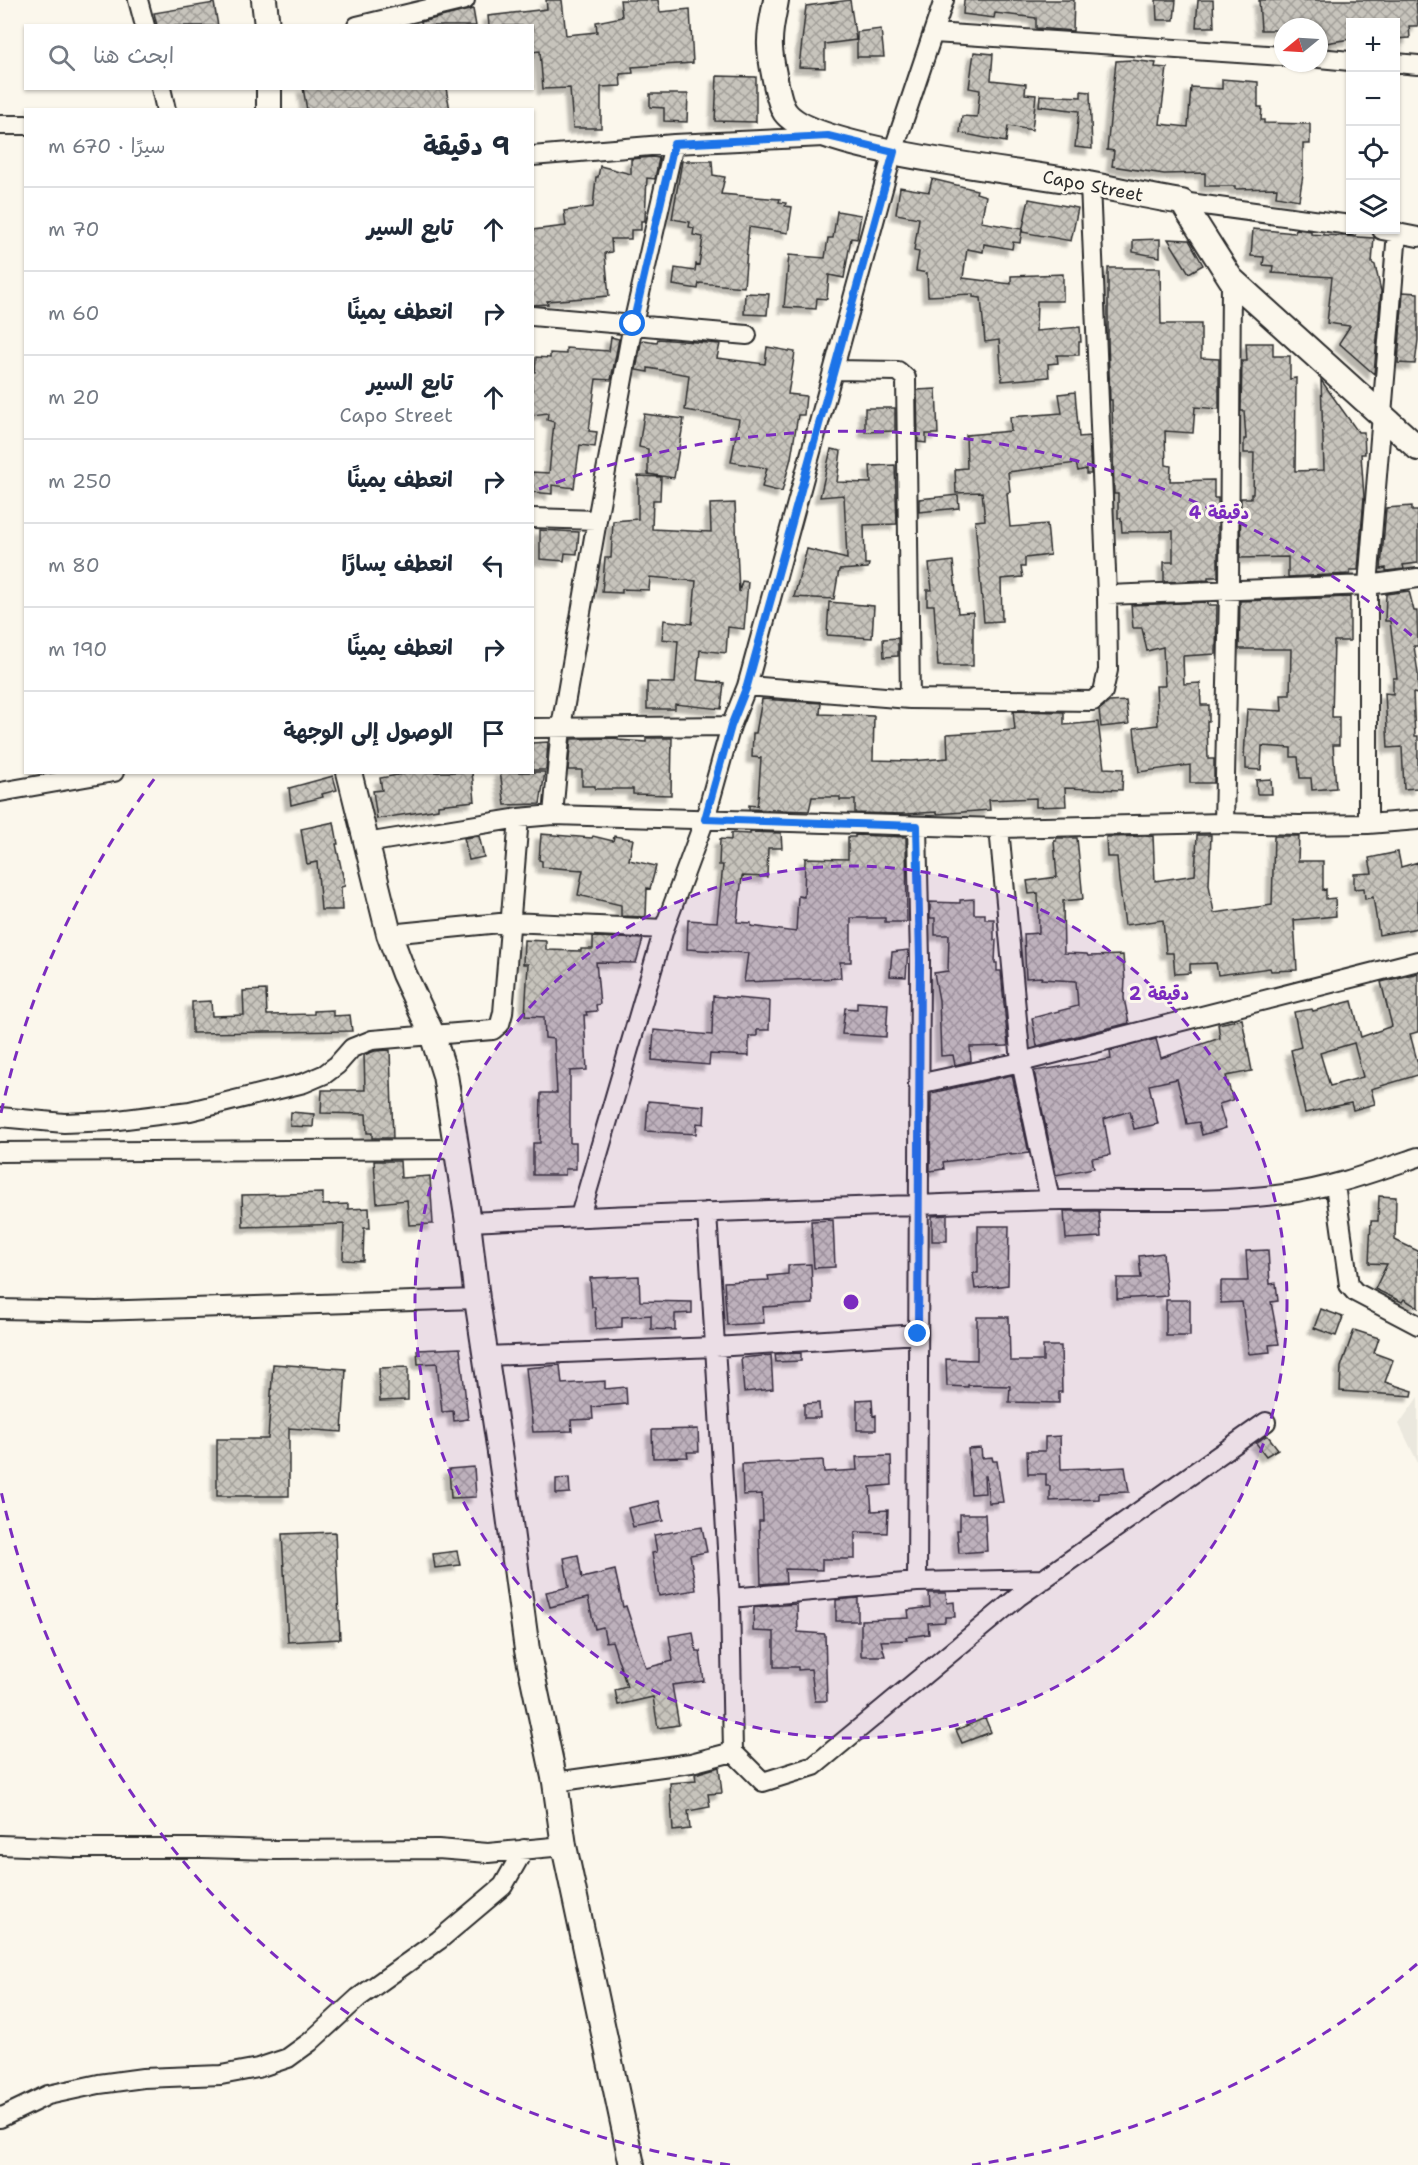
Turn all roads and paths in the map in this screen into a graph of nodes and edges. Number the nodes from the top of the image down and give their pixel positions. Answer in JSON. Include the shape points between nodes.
{"nodes":[{"id":1,"x":138,"y":0,"type":"edge"},
{"id":2,"x":264,"y":0,"type":"edge"},
{"id":3,"x":465,"y":0,"type":"edge"},
{"id":4,"x":776,"y":0,"type":"edge"},
{"id":5,"x":944,"y":0,"type":"edge"},
{"id":6,"x":144,"y":24,"type":"edge"},
{"id":7,"x":267,"y":24,"type":"edge"},
{"id":8,"x":365,"y":24,"type":"edge"},
{"id":9,"x":934,"y":33,"type":"junction"},
{"id":10,"x":1274,"y":55,"type":"edge"},
{"id":11,"x":1328,"y":59,"type":"edge"},
{"id":12,"x":1346,"y":61,"type":"edge"},
{"id":13,"x":1400,"y":63,"type":"edge"},
{"id":14,"x":1418,"y":65,"type":"edge"},
{"id":15,"x":161,"y":90,"type":"edge"},
{"id":16,"x":269,"y":90,"type":"edge"},
{"id":17,"x":166,"y":108,"type":"edge"},
{"id":18,"x":269,"y":108,"type":"edge"},
{"id":19,"x":0,"y":125,"type":"edge"},
{"id":20,"x":24,"y":125,"type":"edge"},
{"id":21,"x":828,"y":136,"type":"junction"},
{"id":22,"x":674,"y":144,"type":"junction"},
{"id":23,"x":894,"y":152,"type":"junction"},
{"id":24,"x":534,"y":156,"type":"edge"},
{"id":25,"x":1090,"y":184,"type":"junction"},
{"id":26,"x":1182,"y":202,"type":"junction"},
{"id":27,"x":1346,"y":224,"type":"edge"},
{"id":28,"x":1400,"y":233,"type":"edge"},
{"id":29,"x":1389,"y":234,"type":"edge"},
{"id":30,"x":1418,"y":237,"type":"edge"},
{"id":31,"x":1231,"y":279,"type":"junction"},
{"id":32,"x":534,"y":316,"type":"edge"},
{"id":33,"x":633,"y":324,"type":"junction"},
{"id":34,"x":747,"y":335,"type":"dead end"},
{"id":35,"x":834,"y":370,"type":"junction"},
{"id":36,"x":1383,"y":418,"type":"junction"},
{"id":37,"x":1418,"y":448,"type":"edge"},
{"id":38,"x":534,"y":518,"type":"edge"},
{"id":39,"x":597,"y":520,"type":"junction"},
{"id":40,"x":1418,"y":578,"type":"edge"},
{"id":41,"x":1368,"y":585,"type":"junction"},
{"id":42,"x":1229,"y":591,"type":"junction"},
{"id":43,"x":1107,"y":595,"type":"junction"},
{"id":44,"x":747,"y":686,"type":"junction"},
{"id":45,"x":910,"y":699,"type":"junction"},
{"id":46,"x":731,"y":726,"type":"junction"},
{"id":47,"x":561,"y":727,"type":"junction"},
{"id":48,"x":534,"y":728,"type":"edge"},
{"id":49,"x":103,"y":774,"type":"edge"},
{"id":50,"x":349,"y":774,"type":"edge"},
{"id":51,"x":0,"y":792,"type":"edge"},
{"id":52,"x":553,"y":815,"type":"junction"},
{"id":53,"x":519,"y":818,"type":"junction"},
{"id":54,"x":705,"y":819,"type":"junction"},
{"id":55,"x":1418,"y":820,"type":"edge"},
{"id":56,"x":1224,"y":823,"type":"junction"},
{"id":57,"x":1368,"y":824,"type":"junction"},
{"id":58,"x":917,"y":826,"type":"junction"},
{"id":59,"x":999,"y":828,"type":"junction"},
{"id":60,"x":366,"y":843,"type":"junction"},
{"id":61,"x":510,"y":922,"type":"junction"},
{"id":62,"x":664,"y":929,"type":"junction"},
{"id":63,"x":389,"y":934,"type":"junction"},
{"id":64,"x":1418,"y":961,"type":"edge"},
{"id":65,"x":432,"y":1035,"type":"junction"},
{"id":66,"x":1021,"y":1062,"type":"junction"},
{"id":67,"x":918,"y":1084,"type":"junction"},
{"id":68,"x":0,"y":1117,"type":"edge"},
{"id":69,"x":456,"y":1149,"type":"junction"},
{"id":70,"x":0,"y":1152,"type":"edge"},
{"id":71,"x":1418,"y":1157,"type":"edge"},
{"id":72,"x":1335,"y":1185,"type":"junction"},
{"id":73,"x":1050,"y":1200,"type":"junction"},
{"id":74,"x":918,"y":1205,"type":"junction"},
{"id":75,"x":707,"y":1212,"type":"junction"},
{"id":76,"x":580,"y":1216,"type":"junction"},
{"id":77,"x":468,"y":1222,"type":"junction"},
{"id":78,"x":477,"y":1299,"type":"junction"},
{"id":79,"x":0,"y":1309,"type":"edge"},
{"id":80,"x":1418,"y":1325,"type":"edge"},
{"id":81,"x":918,"y":1334,"type":"junction"},
{"id":82,"x":716,"y":1347,"type":"junction"},
{"id":83,"x":486,"y":1356,"type":"junction"},
{"id":84,"x":1266,"y":1422,"type":"dead end"},
{"id":85,"x":1045,"y":1579,"type":"junction"},
{"id":86,"x":918,"y":1582,"type":"junction"},
{"id":87,"x":730,"y":1598,"type":"junction"},
{"id":88,"x":733,"y":1752,"type":"junction"},
{"id":89,"x":555,"y":1782,"type":"junction"},
{"id":90,"x":0,"y":1845,"type":"edge"},
{"id":91,"x":564,"y":1846,"type":"junction"},
{"id":92,"x":524,"y":1850,"type":"junction"},
{"id":93,"x":0,"y":2118,"type":"edge"},
{"id":94,"x":632,"y":2165,"type":"edge"}],
"edges":[{"from":1,"to":6,"type":"street"},
{"from":2,"to":7,"type":"street"},
{"from":3,"to":8,"type":"street"},
{"from":4,"to":21,"type":"street","name":"Capo Street","via":[[770,42],[785,112],[806,128]]},
{"from":5,"to":9,"type":"street"},
{"from":9,"to":10,"type":"street"},
{"from":9,"to":23,"type":"street"},
{"from":11,"to":12,"type":"street"},
{"from":13,"to":14,"type":"street"},
{"from":15,"to":17,"type":"street"},
{"from":16,"to":18,"type":"street"},
{"from":19,"to":20,"type":"street"},
{"from":21,"to":22,"type":"street"},
{"from":21,"to":23,"type":"street","name":"Capo Street"},
{"from":22,"to":24,"type":"street"},
{"from":22,"to":33,"type":"street"},
{"from":23,"to":25,"type":"street","name":"Capo Street"},
{"from":23,"to":35,"type":"street"},
{"from":25,"to":26,"type":"street","name":"Capo Street"},
{"from":25,"to":43,"type":"street"},
{"from":26,"to":27,"type":"street"},
{"from":26,"to":31,"type":"street"},
{"from":28,"to":30,"type":"street"},
{"from":29,"to":36,"type":"street"},
{"from":31,"to":36,"type":"street"},
{"from":31,"to":42,"type":"street"},
{"from":32,"to":33,"type":"street"},
{"from":33,"to":34,"type":"street"},
{"from":33,"to":39,"type":"street"},
{"from":35,"to":44,"type":"street"},
{"from":35,"to":45,"type":"street","via":[[898,371],[906,378]]},
{"from":36,"to":37,"type":"street"},
{"from":36,"to":41,"type":"street"},
{"from":38,"to":39,"type":"street"},
{"from":39,"to":47,"type":"street"},
{"from":40,"to":41,"type":"street"},
{"from":41,"to":42,"type":"street"},
{"from":41,"to":57,"type":"street"},
{"from":42,"to":43,"type":"street"},
{"from":42,"to":56,"type":"street"},
{"from":43,"to":45,"type":"street","via":[[1108,670],[1103,692],[1093,701]]},
{"from":44,"to":45,"type":"street"},
{"from":44,"to":46,"type":"street"},
{"from":46,"to":47,"type":"street"},
{"from":46,"to":54,"type":"street"},
{"from":47,"to":48,"type":"street"},
{"from":47,"to":52,"type":"street"},
{"from":49,"to":51,"type":"street"},
{"from":50,"to":60,"type":"street"},
{"from":52,"to":53,"type":"street"},
{"from":52,"to":54,"type":"street"},
{"from":53,"to":60,"type":"street"},
{"from":53,"to":61,"type":"street"},
{"from":54,"to":58,"type":"street"},
{"from":54,"to":62,"type":"street"},
{"from":55,"to":57,"type":"street"},
{"from":56,"to":57,"type":"street"},
{"from":56,"to":59,"type":"street"},
{"from":58,"to":59,"type":"street"},
{"from":58,"to":67,"type":"street"},
{"from":59,"to":66,"type":"street"},
{"from":60,"to":63,"type":"street"},
{"from":61,"to":62,"type":"street"},
{"from":61,"to":63,"type":"street"},
{"from":61,"to":65,"type":"street","via":[[500,1024],[493,1030]]},
{"from":62,"to":76,"type":"street"},
{"from":63,"to":65,"type":"street"},
{"from":64,"to":66,"type":"street"},
{"from":65,"to":68,"type":"street","via":[[372,1040],[352,1048],[325,1074],[304,1083],[190,1111],[64,1123]]},
{"from":65,"to":69,"type":"street","via":[[445,1075]]},
{"from":66,"to":67,"type":"street"},
{"from":66,"to":73,"type":"street"},
{"from":67,"to":74,"type":"street"},
{"from":69,"to":70,"type":"street"},
{"from":69,"to":77,"type":"street"},
{"from":71,"to":72,"type":"street"},
{"from":72,"to":73,"type":"street","via":[[1227,1199]]},
{"from":72,"to":80,"type":"street","via":[[1348,1285],[1354,1292]]},
{"from":73,"to":74,"type":"street"},
{"from":74,"to":75,"type":"street"},
{"from":74,"to":81,"type":"street"},
{"from":75,"to":76,"type":"street"},
{"from":75,"to":82,"type":"street"},
{"from":76,"to":77,"type":"street"},
{"from":77,"to":78,"type":"street"},
{"from":78,"to":79,"type":"street","via":[[96,1311]]},
{"from":78,"to":83,"type":"street"},
{"from":81,"to":82,"type":"street"},
{"from":81,"to":86,"type":"street"},
{"from":82,"to":83,"type":"street"},
{"from":82,"to":87,"type":"street"},
{"from":83,"to":89,"type":"street","via":[[527,1650]]},
{"from":84,"to":85,"type":"street"},
{"from":85,"to":86,"type":"street"},
{"from":85,"to":88,"type":"street","via":[[814,1766],[763,1782]]},
{"from":86,"to":87,"type":"street"},
{"from":87,"to":88,"type":"street"},
{"from":88,"to":89,"type":"street","via":[[691,1763]]},
{"from":89,"to":91,"type":"street"},
{"from":90,"to":92,"type":"street","via":[[438,1849],[488,1853]]},
{"from":91,"to":92,"type":"street"},
{"from":91,"to":94,"type":"street"},
{"from":92,"to":93,"type":"street","via":[[503,1887],[439,1940],[357,1998],[288,2058],[221,2075],[99,2084],[48,2095]]}]}
